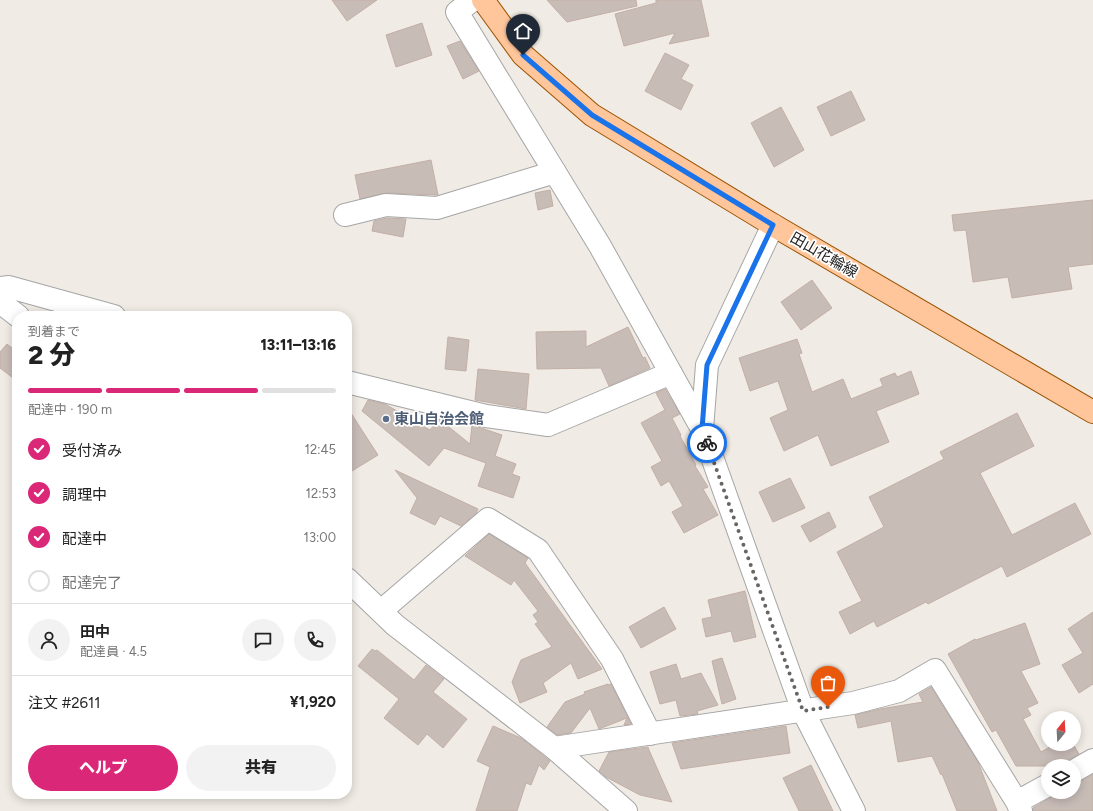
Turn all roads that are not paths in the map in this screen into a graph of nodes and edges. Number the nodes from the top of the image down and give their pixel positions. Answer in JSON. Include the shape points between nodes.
{"nodes":[{"id":1,"x":473,"y":0,"type":"edge"},
{"id":2,"x":483,"y":0,"type":"edge"},
{"id":3,"x":555,"y":172,"type":"junction"},
{"id":4,"x":345,"y":215,"type":"dead end"},
{"id":5,"x":773,"y":225,"type":"junction"},
{"id":6,"x":0,"y":288,"type":"edge"},
{"id":7,"x":0,"y":302,"type":"edge"},
{"id":8,"x":12,"y":311,"type":"edge"},
{"id":9,"x":96,"y":311,"type":"edge"},
{"id":10,"x":671,"y":373,"type":"junction"},
{"id":11,"x":352,"y":383,"type":"edge"},
{"id":12,"x":1093,"y":412,"type":"edge"},
{"id":13,"x":702,"y":429,"type":"junction"},
{"id":14,"x":352,"y":584,"type":"edge"},
{"id":15,"x":381,"y":611,"type":"junction"},
{"id":16,"x":803,"y":711,"type":"junction"},
{"id":17,"x":650,"y":734,"type":"junction"},
{"id":18,"x":554,"y":748,"type":"junction"},
{"id":19,"x":1093,"y":760,"type":"edge"},
{"id":20,"x":1081,"y":767,"type":"edge"},
{"id":21,"x":1041,"y":790,"type":"edge"},
{"id":22,"x":1019,"y":807,"type":"edge"},
{"id":23,"x":626,"y":811,"type":"edge"},
{"id":24,"x":854,"y":811,"type":"edge"}],
"edges":[{"from":1,"to":3,"type":"street","via":[[457,12]]},
{"from":2,"to":5,"type":"main road","name":"田山花輪線","via":[[523,55],[592,115]]},
{"from":3,"to":4,"type":"street","via":[[437,208],[386,204]]},
{"from":3,"to":10,"type":"street"},
{"from":5,"to":12,"type":"main road","name":"田山花輪線"},
{"from":5,"to":13,"type":"street","via":[[707,365]]},
{"from":6,"to":9,"type":"street","via":[[9,287]]},
{"from":7,"to":8,"type":"street"},
{"from":10,"to":11,"type":"street","via":[[548,425],[486,416]]},
{"from":10,"to":13,"type":"street"},
{"from":13,"to":16,"type":"street"},
{"from":14,"to":15,"type":"street"},
{"from":15,"to":17,"type":"street","via":[[488,519],[538,550],[612,659]]},
{"from":15,"to":18,"type":"street"},
{"from":16,"to":17,"type":"street"},
{"from":16,"to":22,"type":"street","via":[[853,703],[899,691],[935,670]]},
{"from":16,"to":24,"type":"street"},
{"from":17,"to":18,"type":"street"},
{"from":18,"to":23,"type":"street"},
{"from":19,"to":20,"type":"street"},
{"from":21,"to":22,"type":"street"}]}
